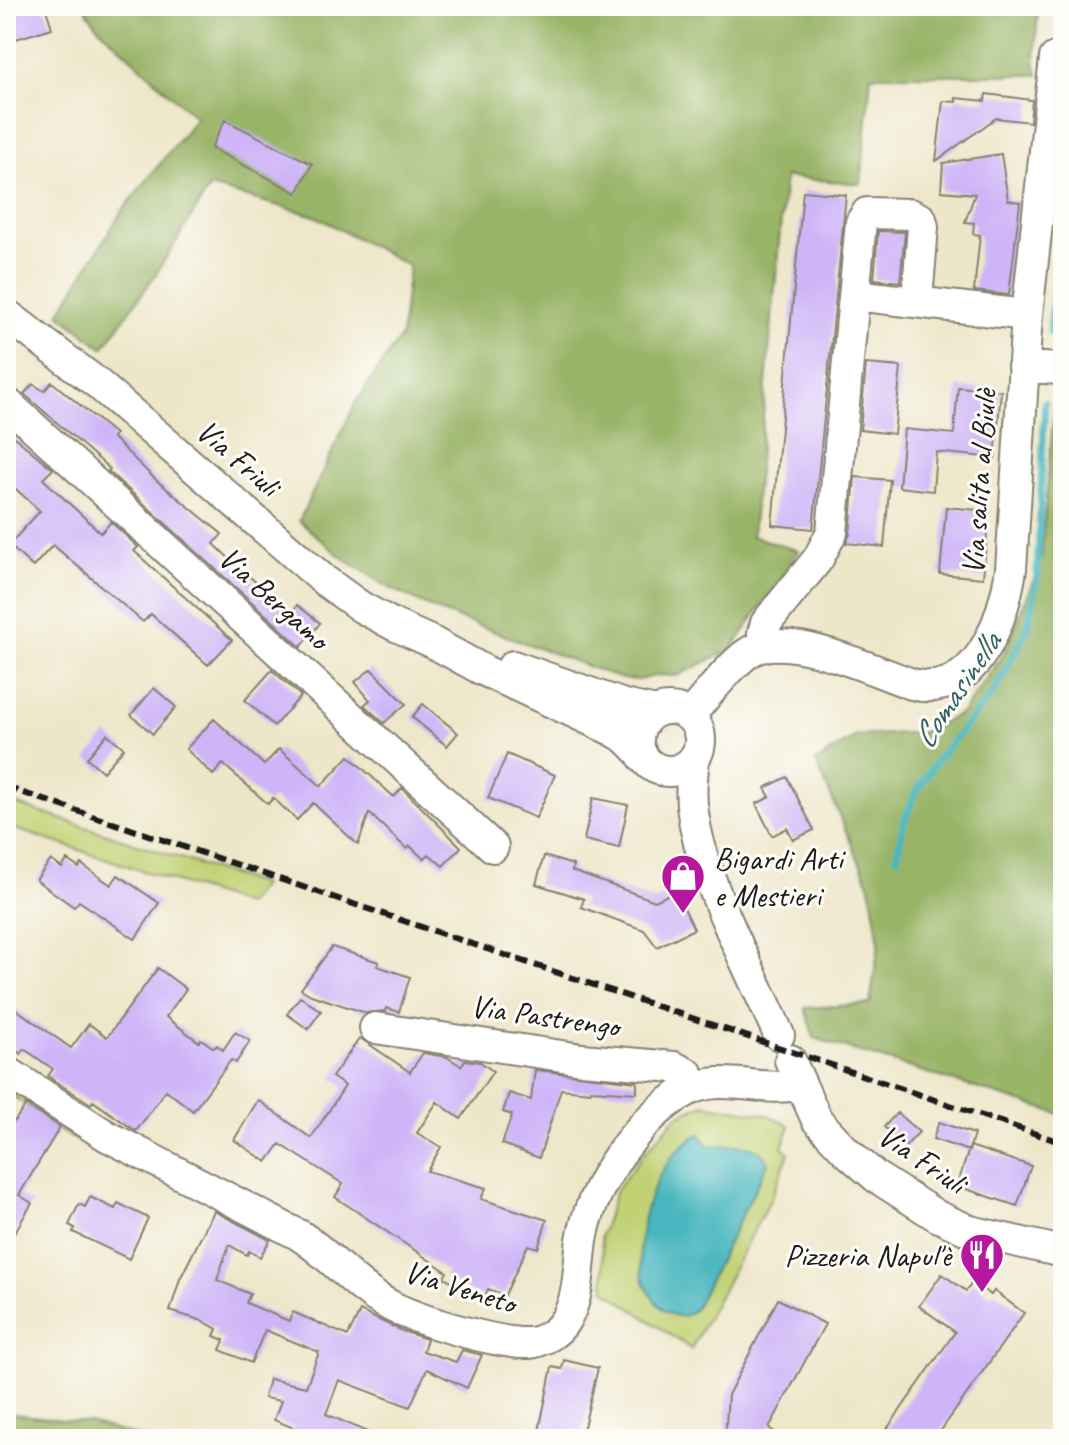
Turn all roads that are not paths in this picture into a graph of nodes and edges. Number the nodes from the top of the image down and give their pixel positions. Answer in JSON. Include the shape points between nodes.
{"nodes":[{"id":1,"x":1055,"y":58,"type":"dead end"},
{"id":2,"x":1053,"y":179,"type":"edge"},
{"id":3,"x":855,"y":295,"type":"junction"},
{"id":4,"x":917,"y":300,"type":"junction"},
{"id":5,"x":6,"y":314,"type":"edge"},
{"id":6,"x":1027,"y":315,"type":"junction"},
{"id":7,"x":1023,"y":367,"type":"junction"},
{"id":8,"x":1063,"y":369,"type":"edge"},
{"id":9,"x":6,"y":402,"type":"edge"},
{"id":10,"x":432,"y":642,"type":"junction"},
{"id":11,"x":764,"y":645,"type":"junction"},
{"id":12,"x":656,"y":712,"type":"junction"},
{"id":13,"x":689,"y":716,"type":"junction"},
{"id":14,"x":694,"y":758,"type":"junction"},
{"id":15,"x":649,"y":761,"type":"junction"},
{"id":16,"x":493,"y":847,"type":"dead end"},
{"id":17,"x":711,"y":882,"type":"junction"},
{"id":18,"x":375,"y":1028,"type":"dead end"},
{"id":19,"x":790,"y":1059,"type":"junction"},
{"id":20,"x":6,"y":1071,"type":"edge"},
{"id":21,"x":696,"y":1087,"type":"junction"},
{"id":22,"x":1063,"y":1252,"type":"edge"}],
"edges":[{"from":1,"to":2,"type":"street","name":"Via salita al Biulè"},
{"from":2,"to":6,"type":"street","name":"Via salita al Biulè"},
{"from":3,"to":4,"type":"street"},
{"from":3,"to":4,"type":"street","via":[[863,217],[874,211],[921,219]]},
{"from":3,"to":11,"type":"street","via":[[832,532],[818,559],[766,623]]},
{"from":4,"to":6,"type":"street"},
{"from":5,"to":10,"type":"street","name":"Via Friuli","via":[[97,383],[325,581],[372,613]]},
{"from":6,"to":7,"type":"street","name":"Via salita al Biulè"},
{"from":7,"to":8,"type":"street"},
{"from":7,"to":11,"type":"street","name":"Via salita al Biulè","via":[[1010,579],[996,629],[970,667],[952,681],[929,688],[802,646]]},
{"from":9,"to":16,"type":"street","name":"Via Bergamo"},
{"from":10,"to":12,"type":"street","name":"Via Friuli"},
{"from":10,"to":15,"type":"street","name":"Via Friuli","via":[[614,731]]},
{"from":11,"to":13,"type":"street","via":[[740,659]]},
{"from":12,"to":13,"type":"street","via":[[673,709]]},
{"from":12,"to":15,"type":"street","via":[[639,732]]},
{"from":13,"to":14,"type":"street","via":[[700,736]]},
{"from":14,"to":15,"type":"street","via":[[679,770]]},
{"from":14,"to":17,"type":"street","name":"Via Friuli","via":[[692,811]]},
{"from":15,"to":17,"type":"street","name":"Via Friuli","via":[[688,851]]},
{"from":17,"to":19,"type":"street","name":"Via Friuli"},
{"from":18,"to":21,"type":"street","name":"Via Pastrengo","via":[[574,1058],[674,1067],[688,1074]]},
{"from":19,"to":21,"type":"street","name":"Via Veneto","via":[[774,1087]]},
{"from":19,"to":22,"type":"street","name":"Via Friuli","via":[[817,1120],[904,1197],[970,1231]]},
{"from":20,"to":21,"type":"street","name":"Via Veneto","via":[[95,1130],[299,1235],[390,1306],[433,1323],[529,1343],[553,1334],[568,1314],[588,1212],[609,1170],[658,1113]]}]}
